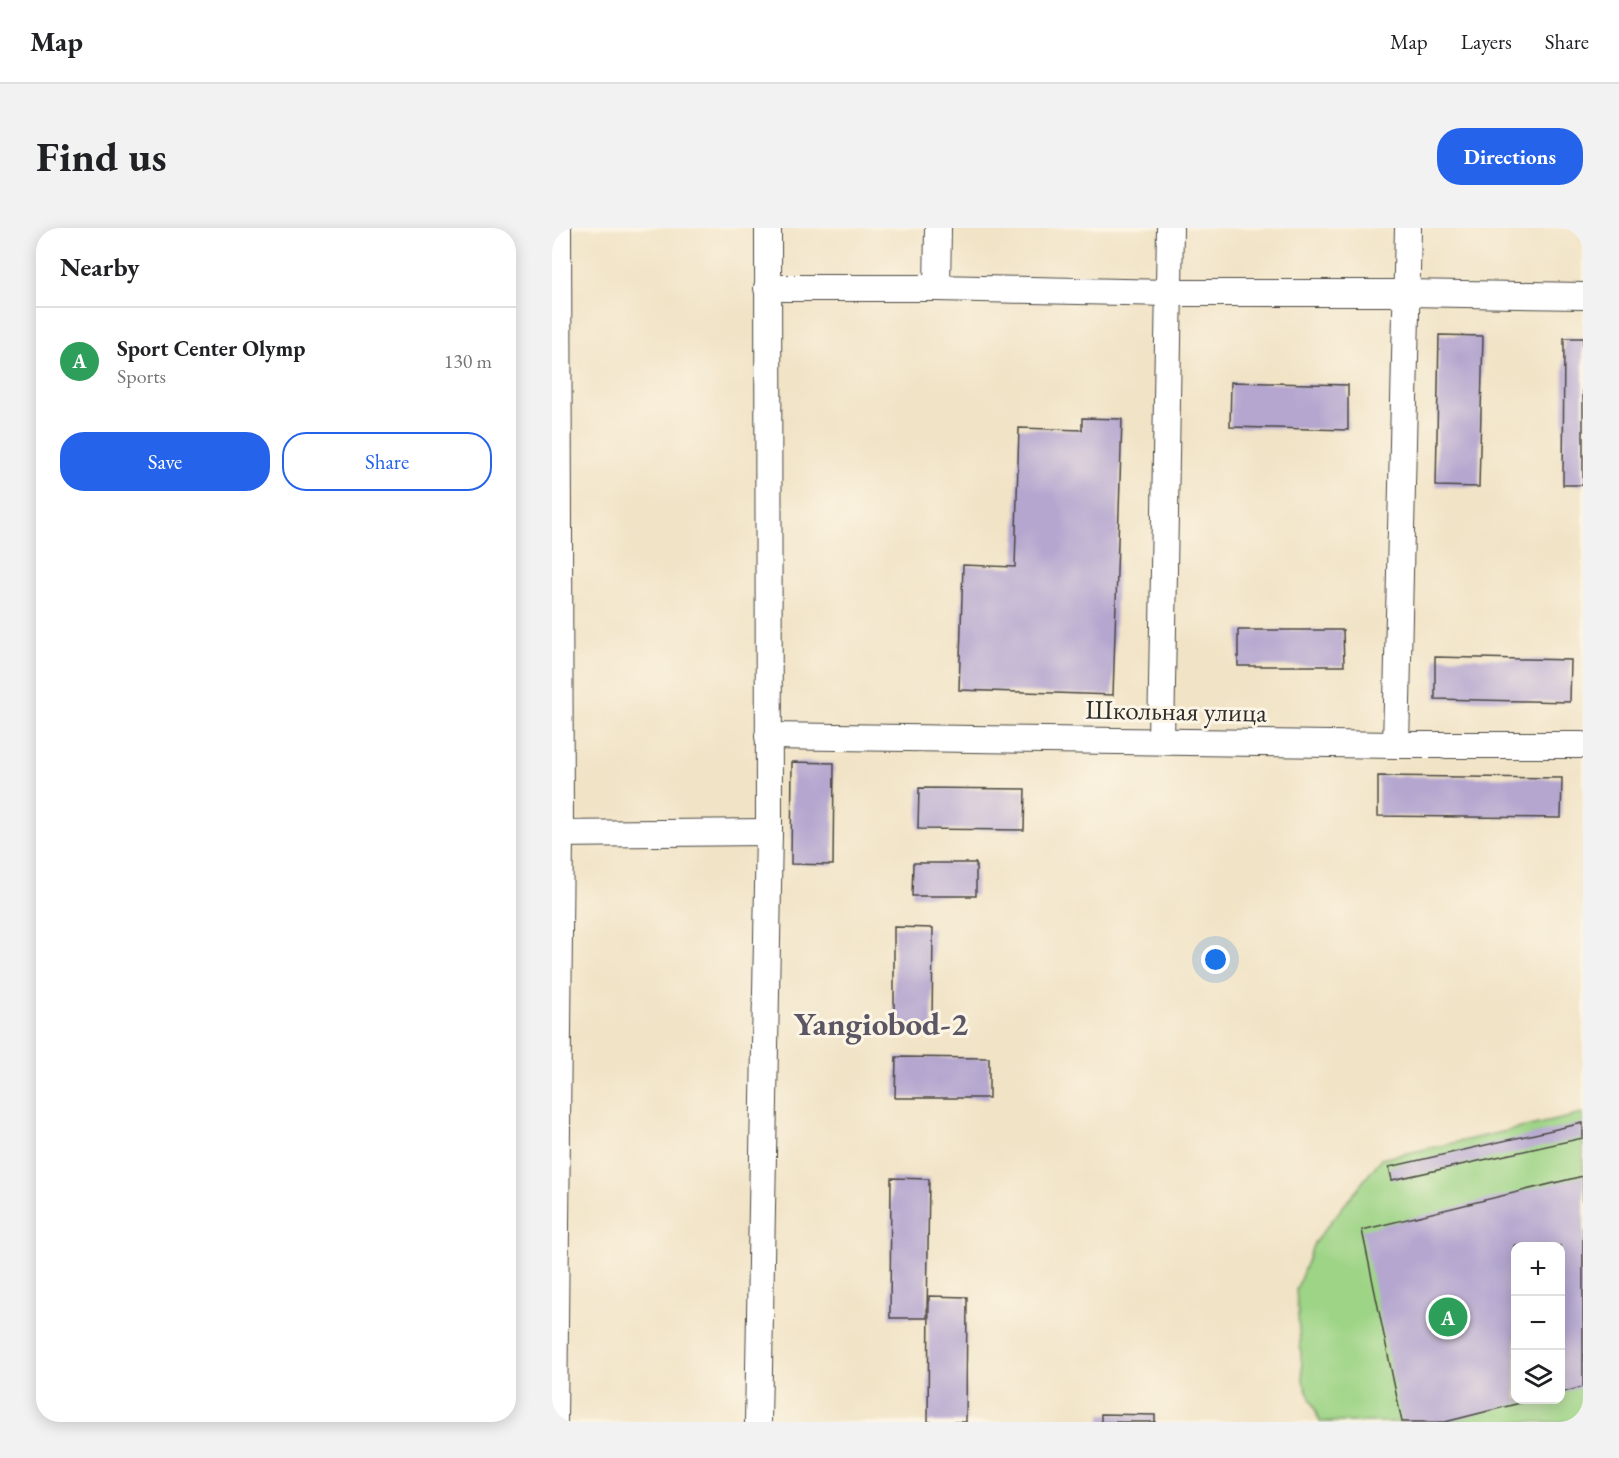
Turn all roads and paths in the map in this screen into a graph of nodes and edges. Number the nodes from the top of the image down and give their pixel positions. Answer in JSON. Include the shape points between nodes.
{"nodes":[{"id":1,"x":558,"y":228,"type":"edge"},
{"id":2,"x":768,"y":228,"type":"edge"},
{"id":3,"x":938,"y":228,"type":"edge"},
{"id":4,"x":1170,"y":228,"type":"edge"},
{"id":5,"x":1408,"y":228,"type":"edge"},
{"id":6,"x":767,"y":288,"type":"junction"},
{"id":7,"x":937,"y":288,"type":"junction"},
{"id":8,"x":1169,"y":293,"type":"junction"},
{"id":9,"x":1407,"y":293,"type":"junction"},
{"id":10,"x":1583,"y":296,"type":"edge"},
{"id":11,"x":768,"y":736,"type":"junction"},
{"id":12,"x":1161,"y":741,"type":"junction"},
{"id":13,"x":1396,"y":745,"type":"junction"},
{"id":14,"x":1583,"y":745,"type":"edge"},
{"id":15,"x":769,"y":832,"type":"junction"},
{"id":16,"x":556,"y":834,"type":"edge"},
{"id":17,"x":554,"y":1422,"type":"edge"},
{"id":18,"x":758,"y":1422,"type":"edge"}],
"edges":[{"from":1,"to":16,"type":"street"},
{"from":2,"to":6,"type":"street"},
{"from":3,"to":7,"type":"street"},
{"from":4,"to":8,"type":"street"},
{"from":5,"to":9,"type":"street"},
{"from":6,"to":7,"type":"street"},
{"from":6,"to":11,"type":"street"},
{"from":7,"to":8,"type":"street"},
{"from":8,"to":9,"type":"street"},
{"from":8,"to":12,"type":"street"},
{"from":9,"to":10,"type":"street"},
{"from":9,"to":13,"type":"street"},
{"from":11,"to":12,"type":"street","name":"Школьная улица"},
{"from":11,"to":15,"type":"street"},
{"from":12,"to":13,"type":"street","name":"Школьная улица"},
{"from":13,"to":14,"type":"street","name":"Школьная улица"},
{"from":15,"to":16,"type":"street"},
{"from":15,"to":18,"type":"street"},
{"from":16,"to":17,"type":"street"}]}
